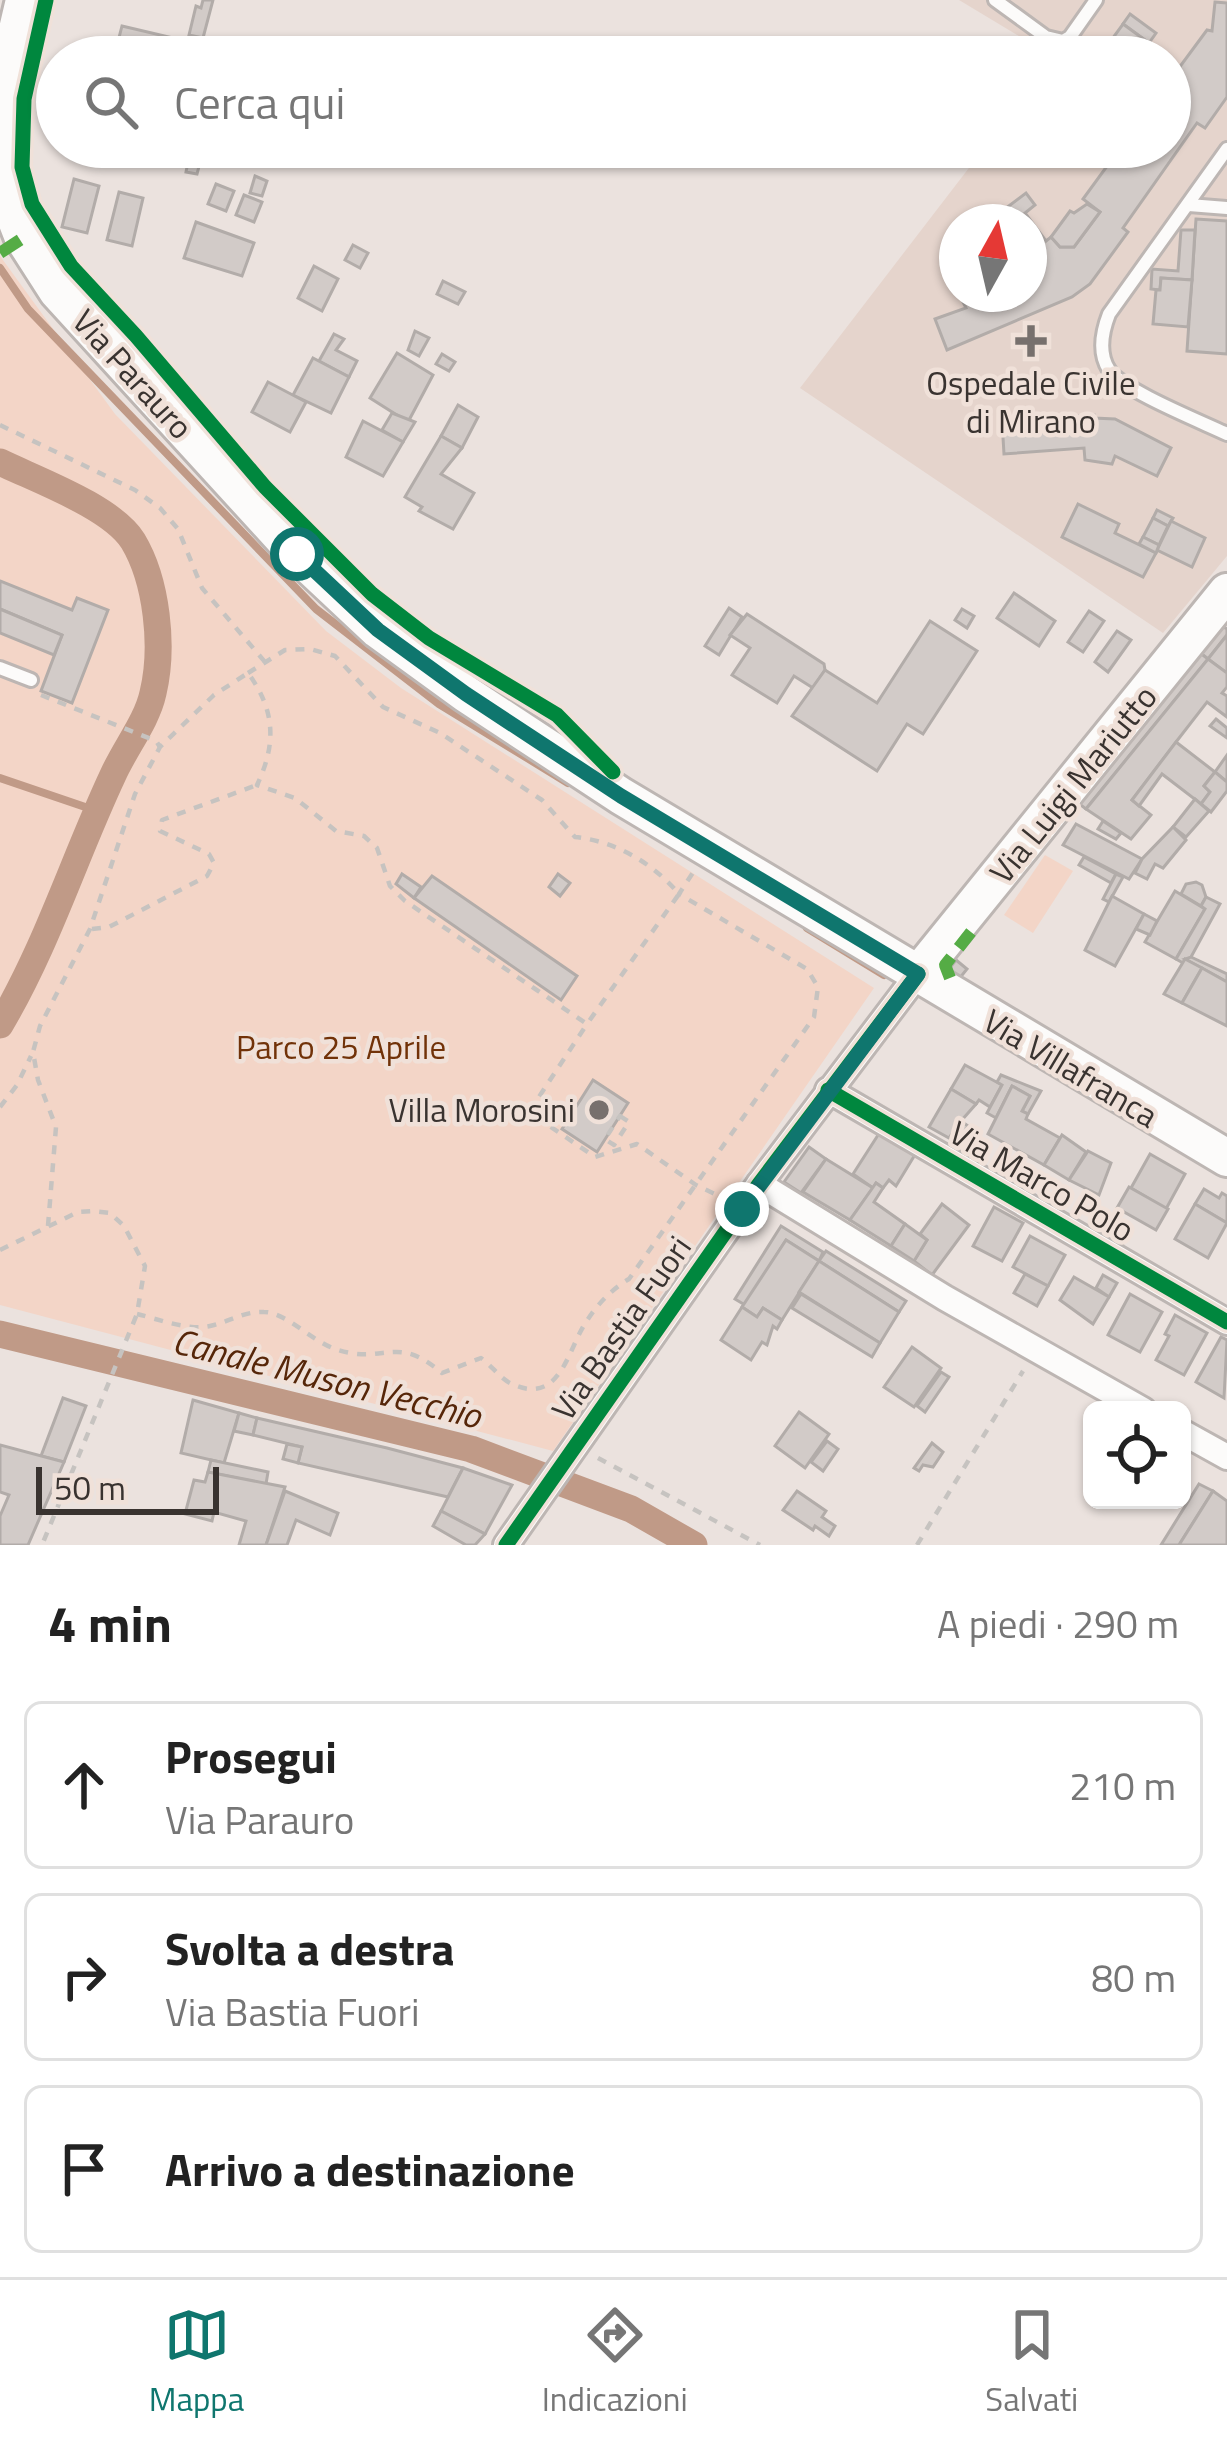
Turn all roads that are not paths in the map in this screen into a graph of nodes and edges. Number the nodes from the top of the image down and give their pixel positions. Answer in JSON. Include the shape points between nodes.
{"nodes":[{"id":1,"x":24,"y":0,"type":"edge"},
{"id":2,"x":995,"y":0,"type":"edge"},
{"id":3,"x":1096,"y":0,"type":"edge"},
{"id":4,"x":1049,"y":36,"type":"edge"},
{"id":5,"x":1067,"y":36,"type":"edge"},
{"id":6,"x":1227,"y":149,"type":"edge"},
{"id":7,"x":1189,"y":205,"type":"junction"},
{"id":8,"x":1227,"y":208,"type":"edge"},
{"id":9,"x":1227,"y":434,"type":"edge"},
{"id":10,"x":1227,"y":592,"type":"edge"},
{"id":11,"x":0,"y":668,"type":"edge"},
{"id":12,"x":31,"y":680,"type":"road end"},
{"id":13,"x":918,"y":974,"type":"junction"},
{"id":14,"x":828,"y":1090,"type":"junction"},
{"id":15,"x":1227,"y":1158,"type":"edge"},
{"id":16,"x":759,"y":1184,"type":"junction"},
{"id":17,"x":1227,"y":1322,"type":"edge"},
{"id":18,"x":1127,"y":1401,"type":"edge"},
{"id":19,"x":1191,"y":1437,"type":"edge"},
{"id":20,"x":1227,"y":1457,"type":"edge"},
{"id":21,"x":514,"y":1542,"type":"edge"}],
"edges":[{"from":1,"to":13,"type":"main road","name":"Via Parauro","via":[[2,124],[7,197],[23,238],[57,292],[265,519],[378,630],[466,694]]},
{"from":2,"to":4,"type":"lane"},
{"from":3,"to":5,"type":"lane"},
{"from":6,"to":7,"type":"lane"},
{"from":7,"to":8,"type":"lane"},
{"from":7,"to":9,"type":"lane","via":[[1109,314],[1104,358],[1120,381]]},
{"from":10,"to":13,"type":"main road","name":"Via Luigi Mariutto"},
{"from":11,"to":12,"type":"lane"},
{"from":13,"to":14,"type":"street","name":"Via Bastia Fuori"},
{"from":13,"to":15,"type":"main road","name":"Via Villafranca"},
{"from":14,"to":16,"type":"street","name":"Via Bastia Fuori"},
{"from":14,"to":17,"type":"street","name":"Via Marco Polo"},
{"from":16,"to":18,"type":"street"},
{"from":16,"to":21,"type":"street","name":"Via Bastia Fuori"},
{"from":19,"to":20,"type":"street"}]}
